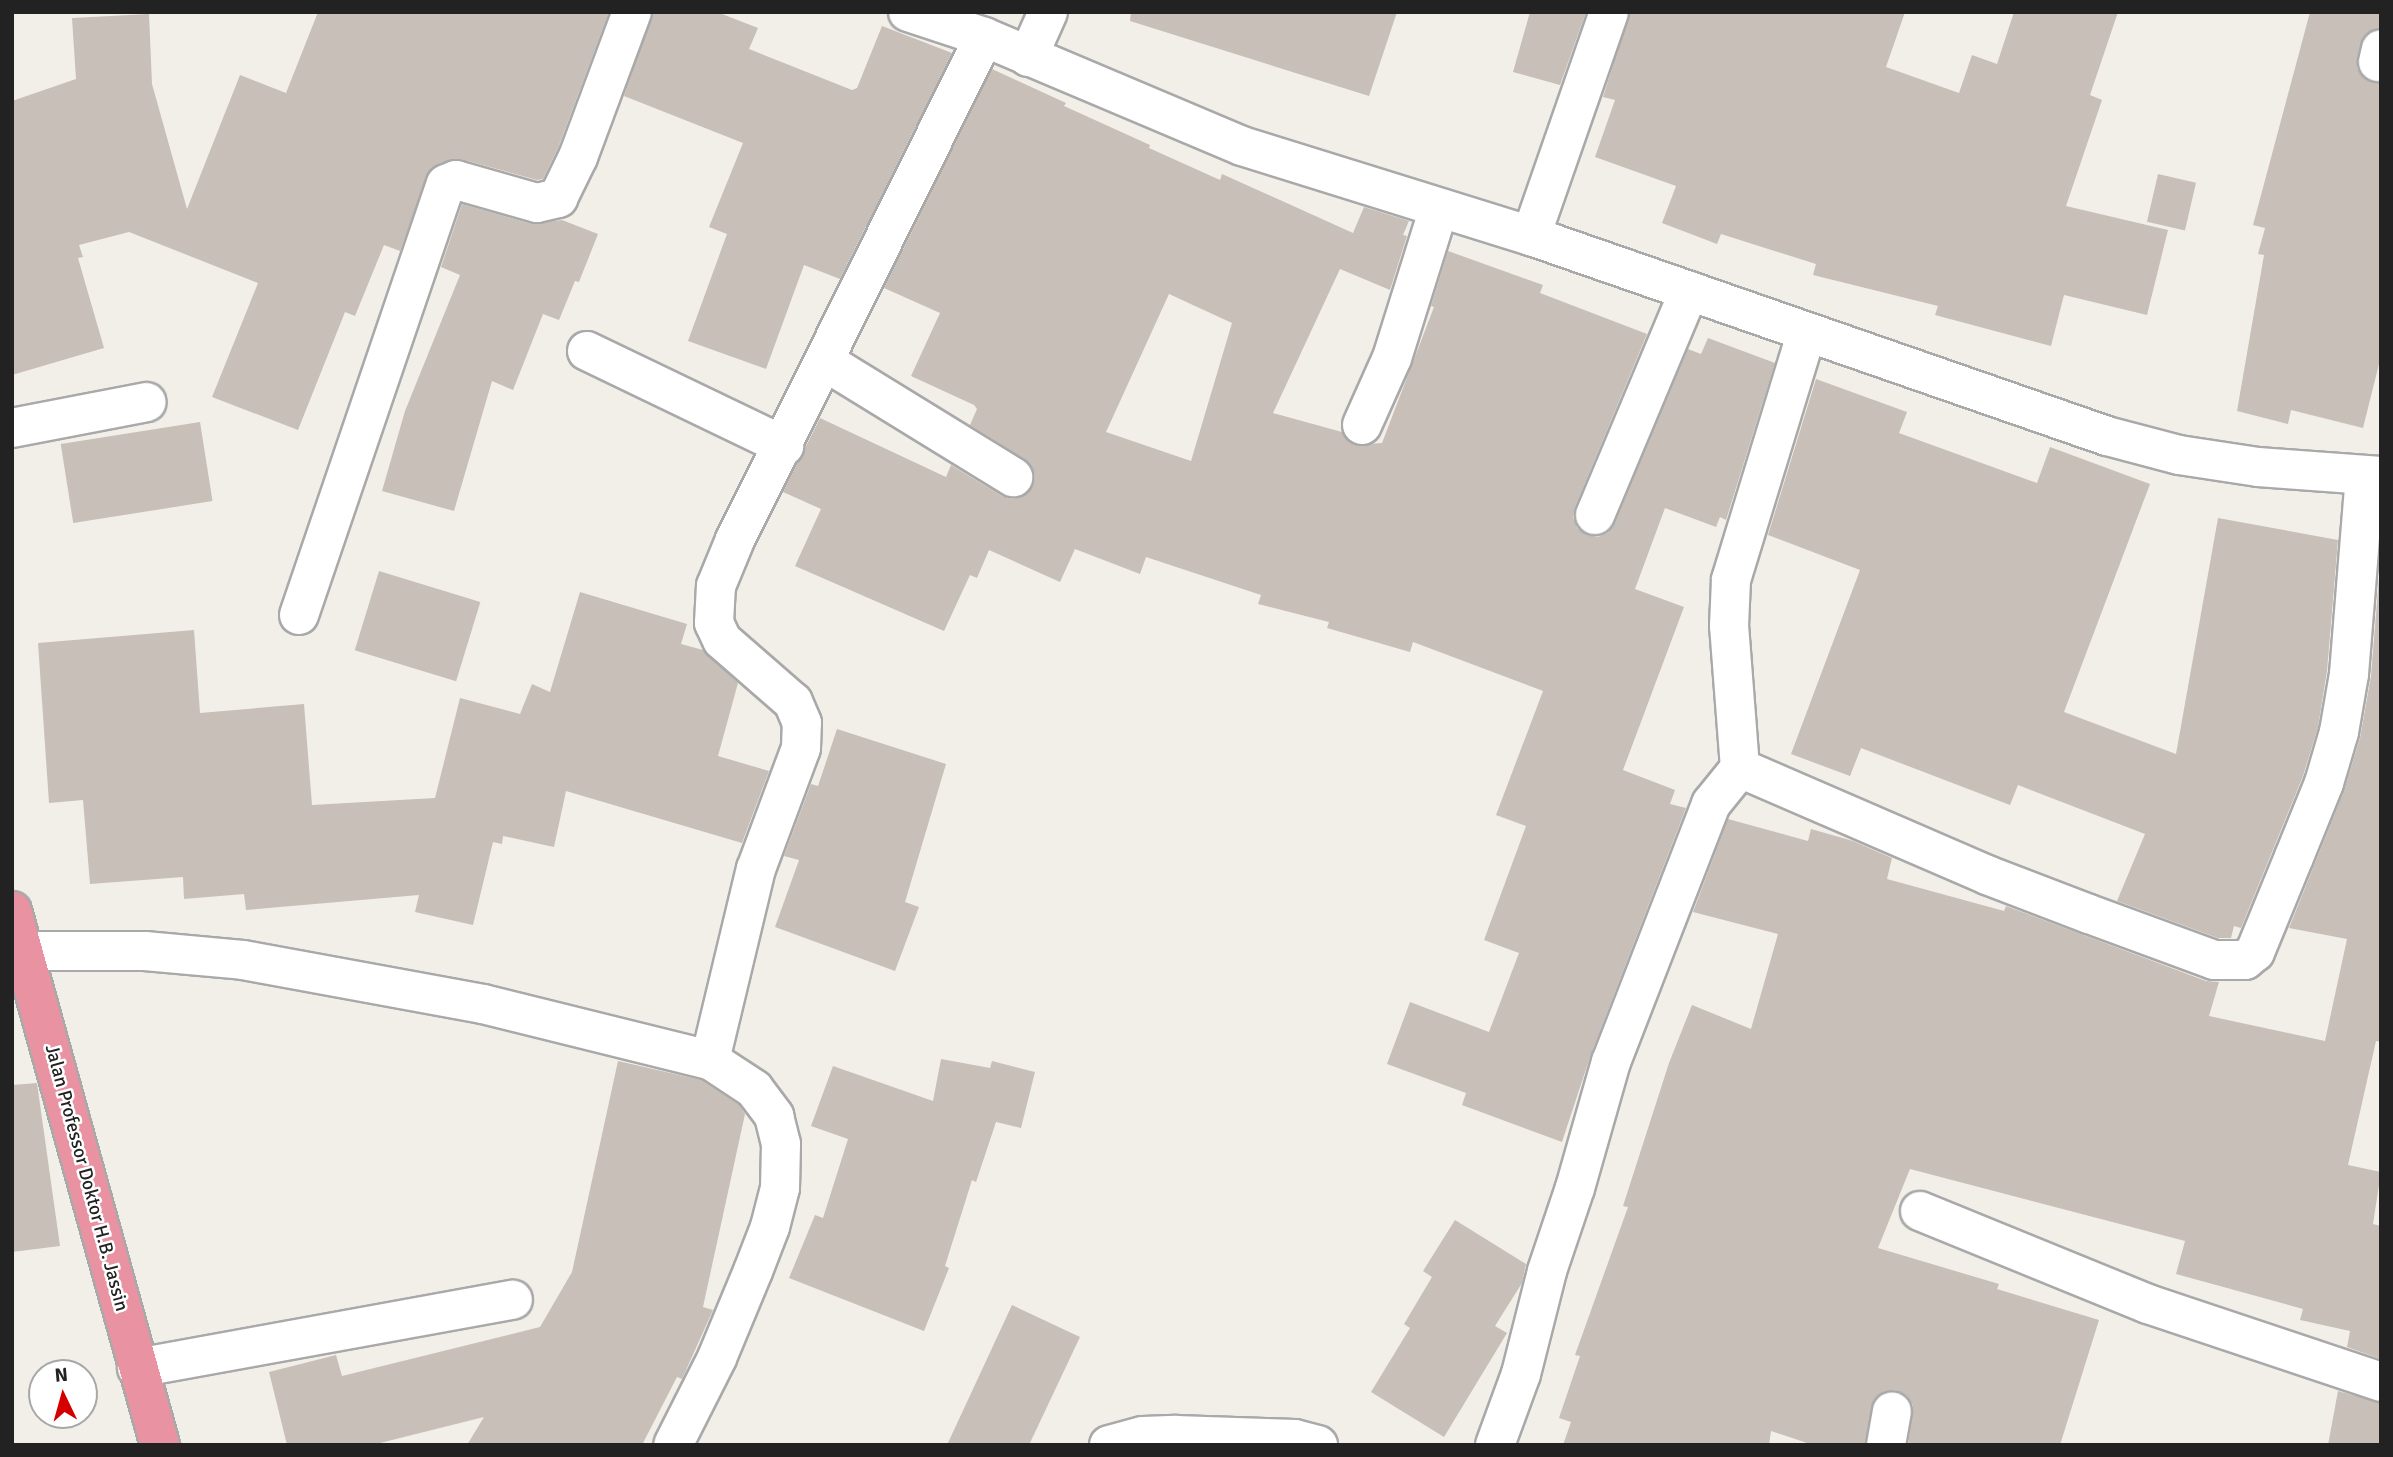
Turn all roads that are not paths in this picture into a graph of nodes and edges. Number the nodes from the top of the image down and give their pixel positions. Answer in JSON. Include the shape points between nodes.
{"nodes":[{"id":1,"x":632,"y":12,"type":"edge"},
{"id":2,"x":908,"y":12,"type":"edge"},
{"id":3,"x":1048,"y":12,"type":"edge"},
{"id":4,"x":1609,"y":12,"type":"edge"},
{"id":5,"x":984,"y":37,"type":"junction"},
{"id":6,"x":1028,"y":57,"type":"junction"},
{"id":7,"x":1439,"y":208,"type":"junction"},
{"id":8,"x":1531,"y":236,"type":"junction"},
{"id":9,"x":1689,"y":291,"type":"junction"},
{"id":10,"x":1807,"y":331,"type":"junction"},
{"id":11,"x":587,"y":351,"type":"dead end"},
{"id":12,"x":826,"y":362,"type":"junction"},
{"id":13,"x":147,"y":402,"type":"dead end"},
{"id":14,"x":1362,"y":425,"type":"dead end"},
{"id":15,"x":12,"y":428,"type":"edge"},
{"id":16,"x":784,"y":446,"type":"junction"},
{"id":17,"x":1013,"y":477,"type":"dead end"},
{"id":18,"x":2373,"y":477,"type":"edge"},
{"id":19,"x":1595,"y":515,"type":"dead end"},
{"id":20,"x":299,"y":615,"type":"dead end"},
{"id":21,"x":1740,"y":768,"type":"junction"},
{"id":22,"x":12,"y":911,"type":"edge"},
{"id":23,"x":24,"y":975,"type":"edge"},
{"id":24,"x":710,"y":1060,"type":"junction"},
{"id":25,"x":1920,"y":1211,"type":"dead end"},
{"id":26,"x":513,"y":1300,"type":"dead end"},
{"id":27,"x":137,"y":1368,"type":"junction"},
{"id":28,"x":2381,"y":1382,"type":"edge"},
{"id":29,"x":160,"y":1445,"type":"edge"},
{"id":30,"x":673,"y":1445,"type":"edge"},
{"id":31,"x":1109,"y":1445,"type":"edge"},
{"id":32,"x":1318,"y":1445,"type":"edge"},
{"id":33,"x":1495,"y":1445,"type":"edge"}],
"edges":[{"from":1,"to":20,"type":"street","via":[[558,198],[537,203],[456,180],[446,184]]},
{"from":2,"to":5,"type":"street"},
{"from":3,"to":6,"type":"street"},
{"from":4,"to":8,"type":"street"},
{"from":5,"to":6,"type":"street"},
{"from":5,"to":12,"type":"street"},
{"from":6,"to":7,"type":"street","via":[[1242,146]]},
{"from":7,"to":8,"type":"street"},
{"from":7,"to":14,"type":"street","via":[[1392,358]]},
{"from":8,"to":9,"type":"street"},
{"from":9,"to":10,"type":"street"},
{"from":9,"to":19,"type":"street"},
{"from":10,"to":18,"type":"street","via":[[2107,436],[2179,455]]},
{"from":10,"to":21,"type":"street","via":[[1731,580],[1729,626]]},
{"from":11,"to":16,"type":"street"},
{"from":12,"to":16,"type":"street"},
{"from":12,"to":17,"type":"street"},
{"from":13,"to":15,"type":"street"},
{"from":16,"to":24,"type":"street","via":[[735,540],[712,609],[722,640],[793,702],[802,723],[802,748],[756,869]]},
{"from":18,"to":21,"type":"street","via":[[2339,732],[2324,783],[2255,952],[2245,960],[2214,960],[2089,914]]},
{"from":21,"to":33,"type":"street","via":[[1711,804],[1611,1062],[1547,1271],[1521,1374]]},
{"from":22,"to":23,"type":"highway","name":"Jalan Professor Doktor H.B. Jassin"},
{"from":23,"to":24,"type":"street","via":[[145,951],[243,960],[484,1004]]},
{"from":23,"to":27,"type":"highway","name":"Jalan Professor Doktor H.B. Jassin"},
{"from":24,"to":30,"type":"street","via":[[754,1088],[774,1115],[781,1144],[780,1188],[738,1308]]},
{"from":25,"to":28,"type":"street","via":[[2160,1308]]},
{"from":26,"to":27,"type":"street"},
{"from":27,"to":29,"type":"highway","name":"Jalan Professor Doktor H.B. Jassin"},
{"from":31,"to":32,"type":"street","via":[[1143,1436],[1177,1435],[1295,1439]]}]}
